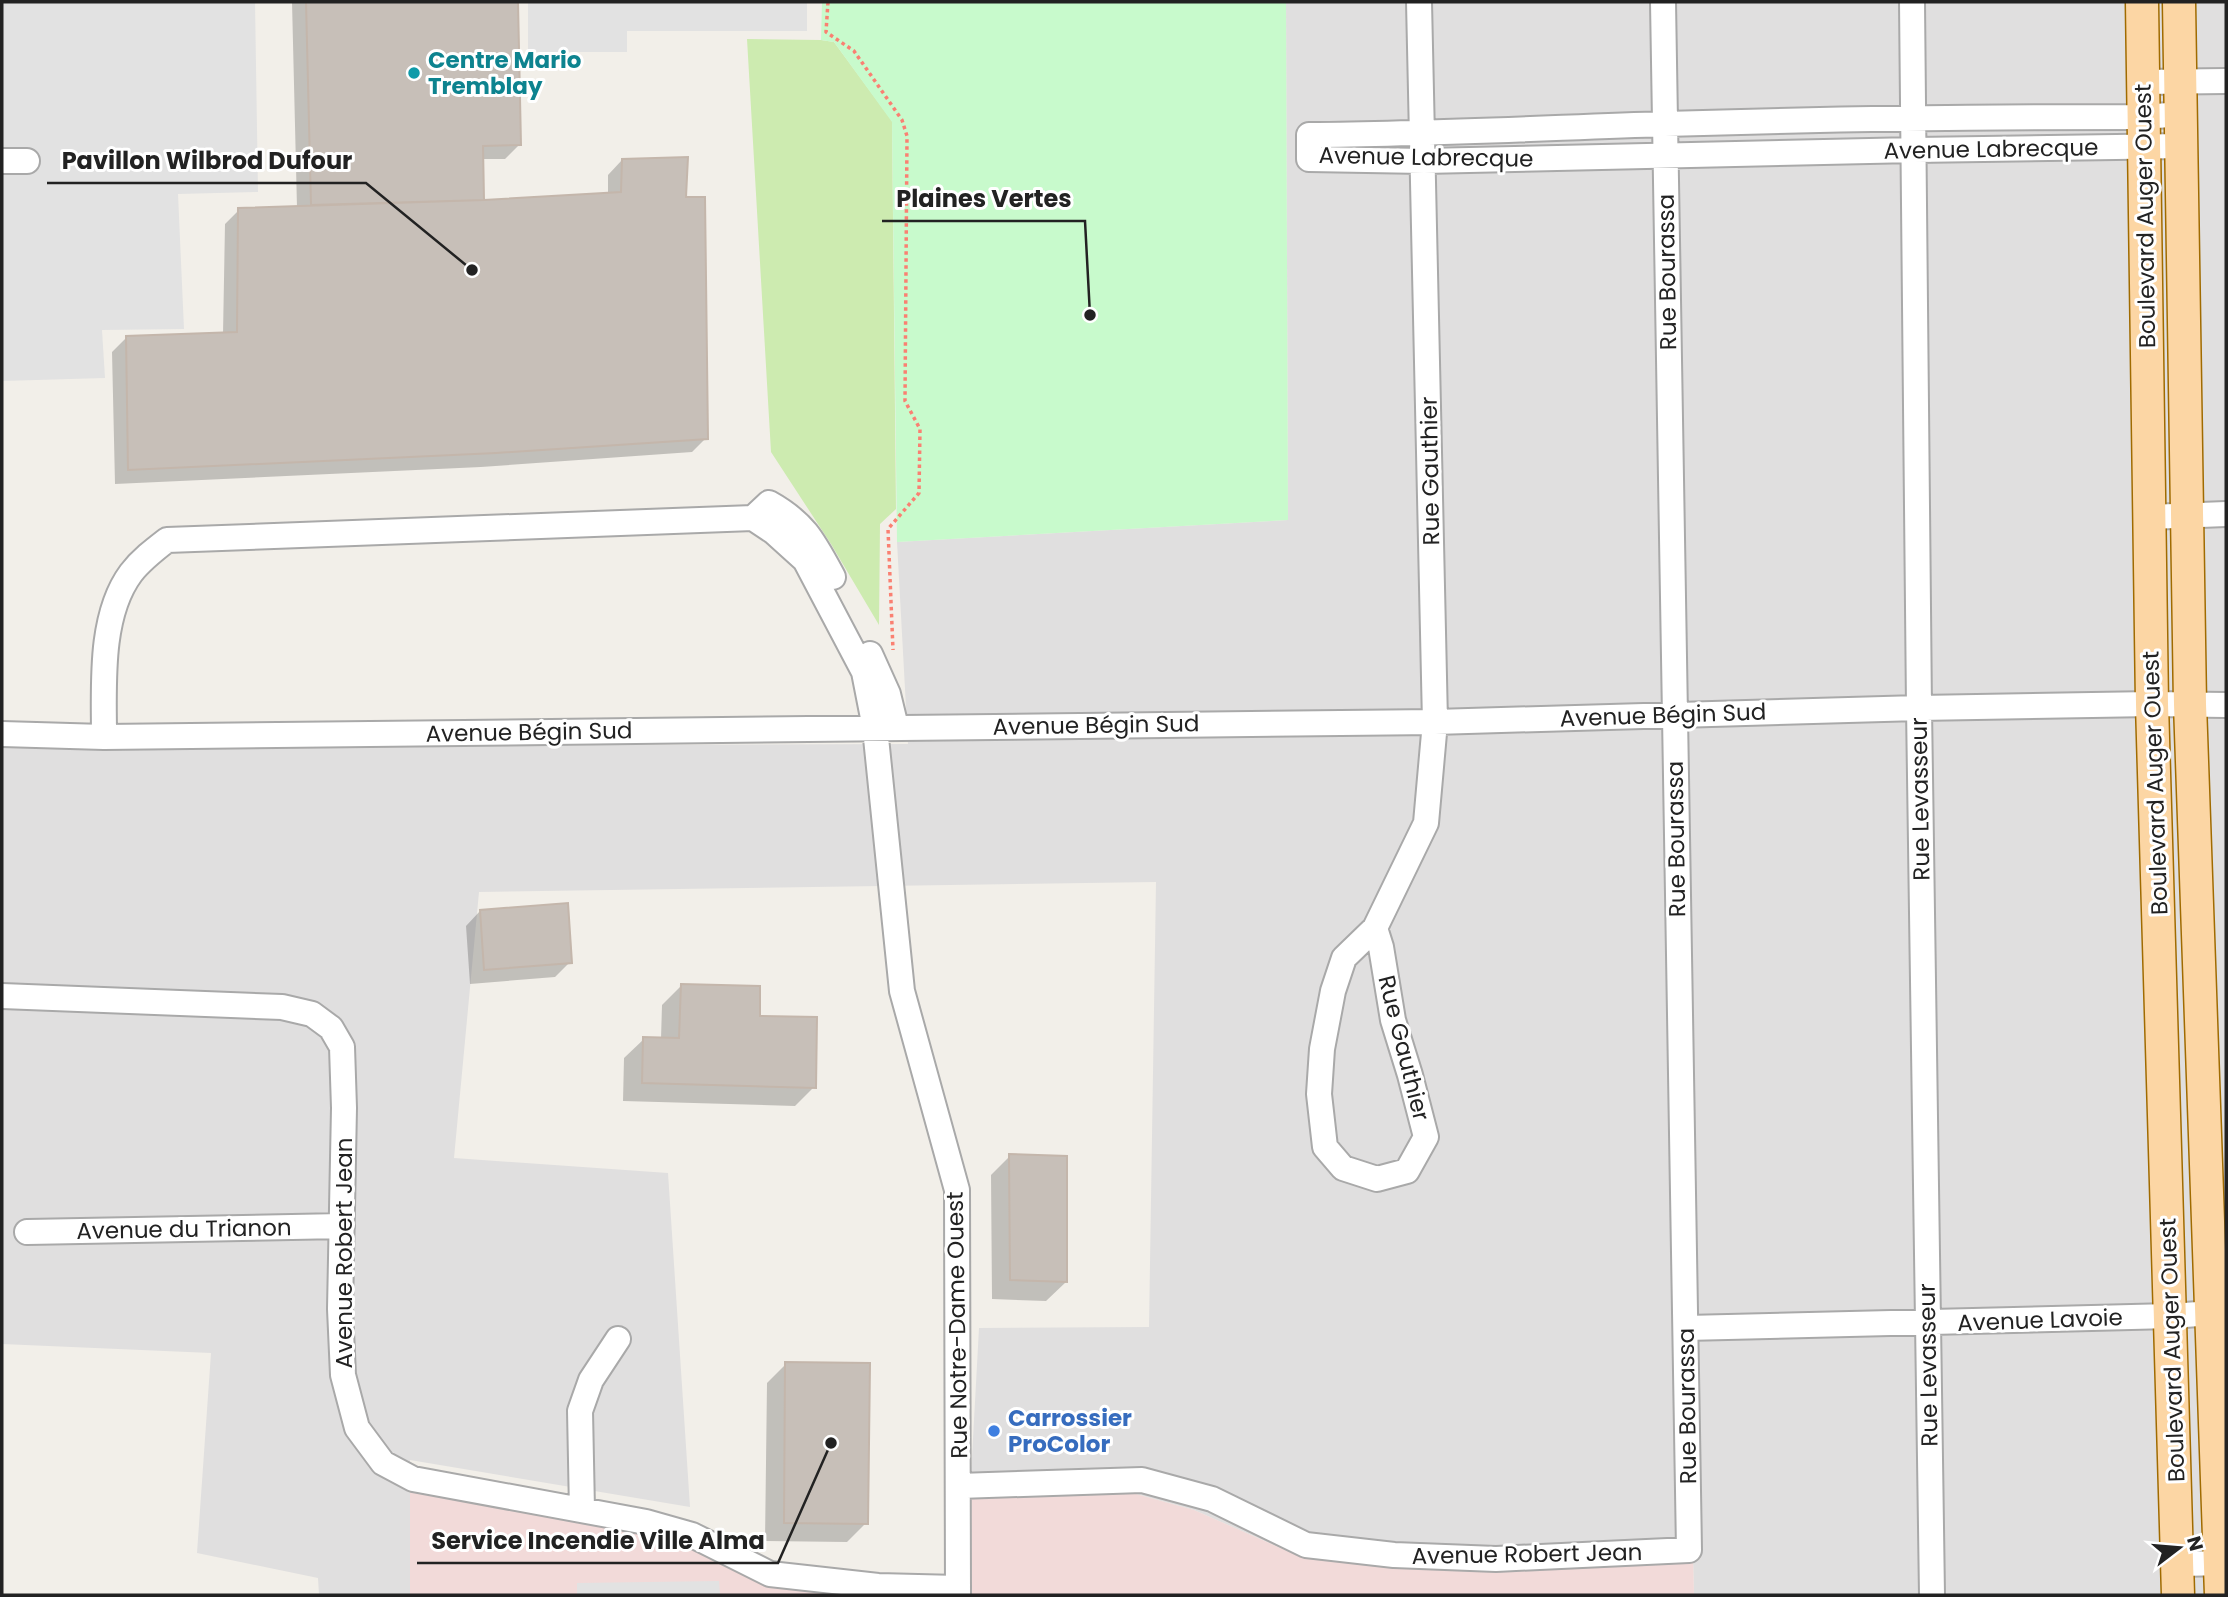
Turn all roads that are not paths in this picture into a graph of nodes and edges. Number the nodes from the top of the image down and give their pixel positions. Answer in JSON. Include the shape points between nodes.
{"nodes":[{"id":1,"x":1419,"y":2,"type":"edge"},
{"id":2,"x":1663,"y":2,"type":"edge"},
{"id":3,"x":1912,"y":2,"type":"edge"},
{"id":4,"x":2142,"y":2,"type":"edge"},
{"id":5,"x":2179,"y":2,"type":"edge"},
{"id":6,"x":2181,"y":81,"type":"junction"},
{"id":7,"x":2226,"y":81,"type":"edge"},
{"id":8,"x":2143,"y":82,"type":"junction"},
{"id":9,"x":2181,"y":114,"type":"junction"},
{"id":10,"x":1914,"y":118,"type":"junction"},
{"id":11,"x":1665,"y":124,"type":"junction"},
{"id":12,"x":2144,"y":132,"type":"junction"},
{"id":13,"x":1422,"y":135,"type":"junction"},
{"id":14,"x":2183,"y":146,"type":"junction"},
{"id":15,"x":1915,"y":150,"type":"junction"},
{"id":16,"x":1665,"y":156,"type":"junction"},
{"id":17,"x":2,"y":161,"type":"edge"},
{"id":18,"x":27,"y":161,"type":"dead end"},
{"id":19,"x":1423,"y":161,"type":"junction"},
{"id":20,"x":2226,"y":513,"type":"edge"},
{"id":21,"x":2187,"y":514,"type":"junction"},
{"id":22,"x":2149,"y":517,"type":"junction"},
{"id":23,"x":2152,"y":704,"type":"junction"},
{"id":24,"x":2190,"y":704,"type":"junction"},
{"id":25,"x":2226,"y":705,"type":"edge"},
{"id":26,"x":1919,"y":708,"type":"junction"},
{"id":27,"x":1674,"y":715,"type":"junction"},
{"id":28,"x":1435,"y":722,"type":"junction"},
{"id":29,"x":886,"y":727,"type":"junction"},
{"id":30,"x":2,"y":734,"type":"edge"},
{"id":31,"x":104,"y":737,"type":"junction"},
{"id":32,"x":1375,"y":928,"type":"junction"},
{"id":33,"x":2,"y":996,"type":"edge"},
{"id":34,"x":342,"y":1226,"type":"junction"},
{"id":35,"x":27,"y":1232,"type":"dead end"},
{"id":36,"x":2219,"y":1312,"type":"edge"},
{"id":37,"x":2171,"y":1316,"type":"junction"},
{"id":38,"x":1927,"y":1323,"type":"junction"},
{"id":39,"x":1686,"y":1328,"type":"junction"},
{"id":40,"x":618,"y":1339,"type":"dead end"},
{"id":41,"x":959,"y":1486,"type":"junction"},
{"id":42,"x":582,"y":1510,"type":"junction"},
{"id":43,"x":1689,"y":1550,"type":"joint"},
{"id":44,"x":2224,"y":1563,"type":"edge"},
{"id":45,"x":2179,"y":1564,"type":"junction"},
{"id":46,"x":958,"y":1592,"type":"edge"},
{"id":47,"x":1932,"y":1595,"type":"edge"},
{"id":48,"x":2178,"y":1595,"type":"edge"},
{"id":49,"x":2221,"y":1595,"type":"edge"}],
"edges":[{"from":1,"to":13,"type":"street","name":"Rue Gauthier"},
{"from":2,"to":11,"type":"street","name":"Rue Bourassa"},
{"from":3,"to":10,"type":"street","name":"Rue Levasseur"},
{"from":4,"to":8,"type":"main road","name":"Boulevard Auger Ouest"},
{"from":5,"to":6,"type":"main road","name":"Boulevard Auger Ouest"},
{"from":6,"to":7,"type":"street"},
{"from":6,"to":8,"type":"street"},
{"from":6,"to":9,"type":"main road","name":"Boulevard Auger Ouest"},
{"from":8,"to":12,"type":"main road","name":"Boulevard Auger Ouest"},
{"from":9,"to":12,"type":"street","name":"Avenue Labrecque"},
{"from":9,"to":14,"type":"main road","name":"Boulevard Auger Ouest"},
{"from":10,"to":11,"type":"street","name":"Avenue Labrecque"},
{"from":10,"to":12,"type":"street","name":"Avenue Labrecque"},
{"from":10,"to":15,"type":"street","name":"Rue Levasseur"},
{"from":11,"to":13,"type":"street","name":"Avenue Labrecque"},
{"from":11,"to":16,"type":"street","name":"Rue Bourassa"},
{"from":12,"to":14,"type":"street","name":"Avenue Labrecque"},
{"from":12,"to":15,"type":"street","name":"Avenue Labrecque"},
{"from":12,"to":22,"type":"main road","name":"Boulevard Auger Ouest"},
{"from":13,"to":19,"type":"street","name":"Rue Gauthier"},
{"from":13,"to":19,"type":"street","name":"Avenue Labrecque","via":[[1309,135],[1309,159]]},
{"from":14,"to":21,"type":"main road","name":"Boulevard Auger Ouest"},
{"from":15,"to":16,"type":"street","name":"Avenue Labrecque"},
{"from":15,"to":26,"type":"street","name":"Rue Levasseur"},
{"from":16,"to":19,"type":"street","name":"Avenue Labrecque"},
{"from":16,"to":27,"type":"street","name":"Rue Bourassa"},
{"from":17,"to":18,"type":"street"},
{"from":19,"to":28,"type":"street","name":"Rue Gauthier"},
{"from":20,"to":21,"type":"street"},
{"from":21,"to":22,"type":"street"},
{"from":21,"to":24,"type":"main road","name":"Boulevard Auger Ouest"},
{"from":22,"to":23,"type":"main road","name":"Boulevard Auger Ouest"},
{"from":23,"to":24,"type":"street","name":"Avenue Bégin Sud"},
{"from":23,"to":26,"type":"street","name":"Avenue Bégin Sud"},
{"from":23,"to":37,"type":"main road","name":"Boulevard Auger Ouest"},
{"from":24,"to":25,"type":"street","name":"Avenue Bégin Sud"},
{"from":24,"to":36,"type":"main road","name":"Boulevard Auger Ouest"},
{"from":26,"to":27,"type":"street","name":"Avenue Bégin Sud"},
{"from":26,"to":38,"type":"street","name":"Rue Levasseur"},
{"from":27,"to":28,"type":"street","name":"Avenue Bégin Sud"},
{"from":27,"to":39,"type":"street","name":"Rue Bourassa"},
{"from":28,"to":29,"type":"street","name":"Avenue Bégin Sud"},
{"from":28,"to":32,"type":"street","name":"Rue Gauthier","via":[[1426,823]]},
{"from":29,"to":31,"type":"street","name":"Avenue Bégin Sud"},
{"from":29,"to":31,"type":"street","name":"Rue Notre-Dame Ouest","via":[[888,694],[849,607],[812,538],[769,503],[753,518],[167,540],[135,568],[111,617],[105,659]]},
{"from":29,"to":41,"type":"street","name":"Rue Notre-Dame Ouest","via":[[902,991],[957,1189]]},
{"from":30,"to":31,"type":"street","name":"Avenue Bégin Sud"},
{"from":32,"to":32,"type":"street","name":"Rue Gauthier","via":[[1344,958],[1322,1049],[1319,1094],[1325,1147],[1343,1168],[1377,1179],[1407,1171],[1426,1137],[1393,1020]]},
{"from":33,"to":34,"type":"street","name":"Avenue Robert Jean","via":[[282,1007],[312,1014],[331,1028],[342,1047]]},
{"from":34,"to":35,"type":"street","name":"Avenue du Trianon"},
{"from":34,"to":42,"type":"street","name":"Avenue Robert Jean","via":[[343,1375],[357,1429],[383,1463],[412,1479]]},
{"from":36,"to":37,"type":"street","name":"Avenue Lavoie"},
{"from":36,"to":44,"type":"main road","name":"Boulevard Auger Ouest"},
{"from":37,"to":38,"type":"street","name":"Avenue Lavoie"},
{"from":37,"to":45,"type":"main road","name":"Boulevard Auger Ouest"},
{"from":38,"to":39,"type":"street","name":"Avenue Lavoie"},
{"from":38,"to":47,"type":"street","name":"Rue Levasseur"},
{"from":39,"to":43,"type":"street","name":"Rue Bourassa"},
{"from":40,"to":42,"type":"street","via":[[591,1380],[580,1411]]},
{"from":41,"to":43,"type":"street","name":"Avenue Robert Jean","via":[[1142,1480],[1212,1499],[1306,1545],[1394,1555],[1496,1559]]},
{"from":41,"to":46,"type":"street","name":"Rue Notre-Dame Ouest"},
{"from":42,"to":46,"type":"street","name":"Avenue Robert Jean","via":[[692,1535],[770,1574]]},
{"from":44,"to":45,"type":"street"},
{"from":44,"to":49,"type":"main road","name":"Boulevard Auger Ouest"},
{"from":45,"to":48,"type":"main road","name":"Boulevard Auger Ouest"}]}
